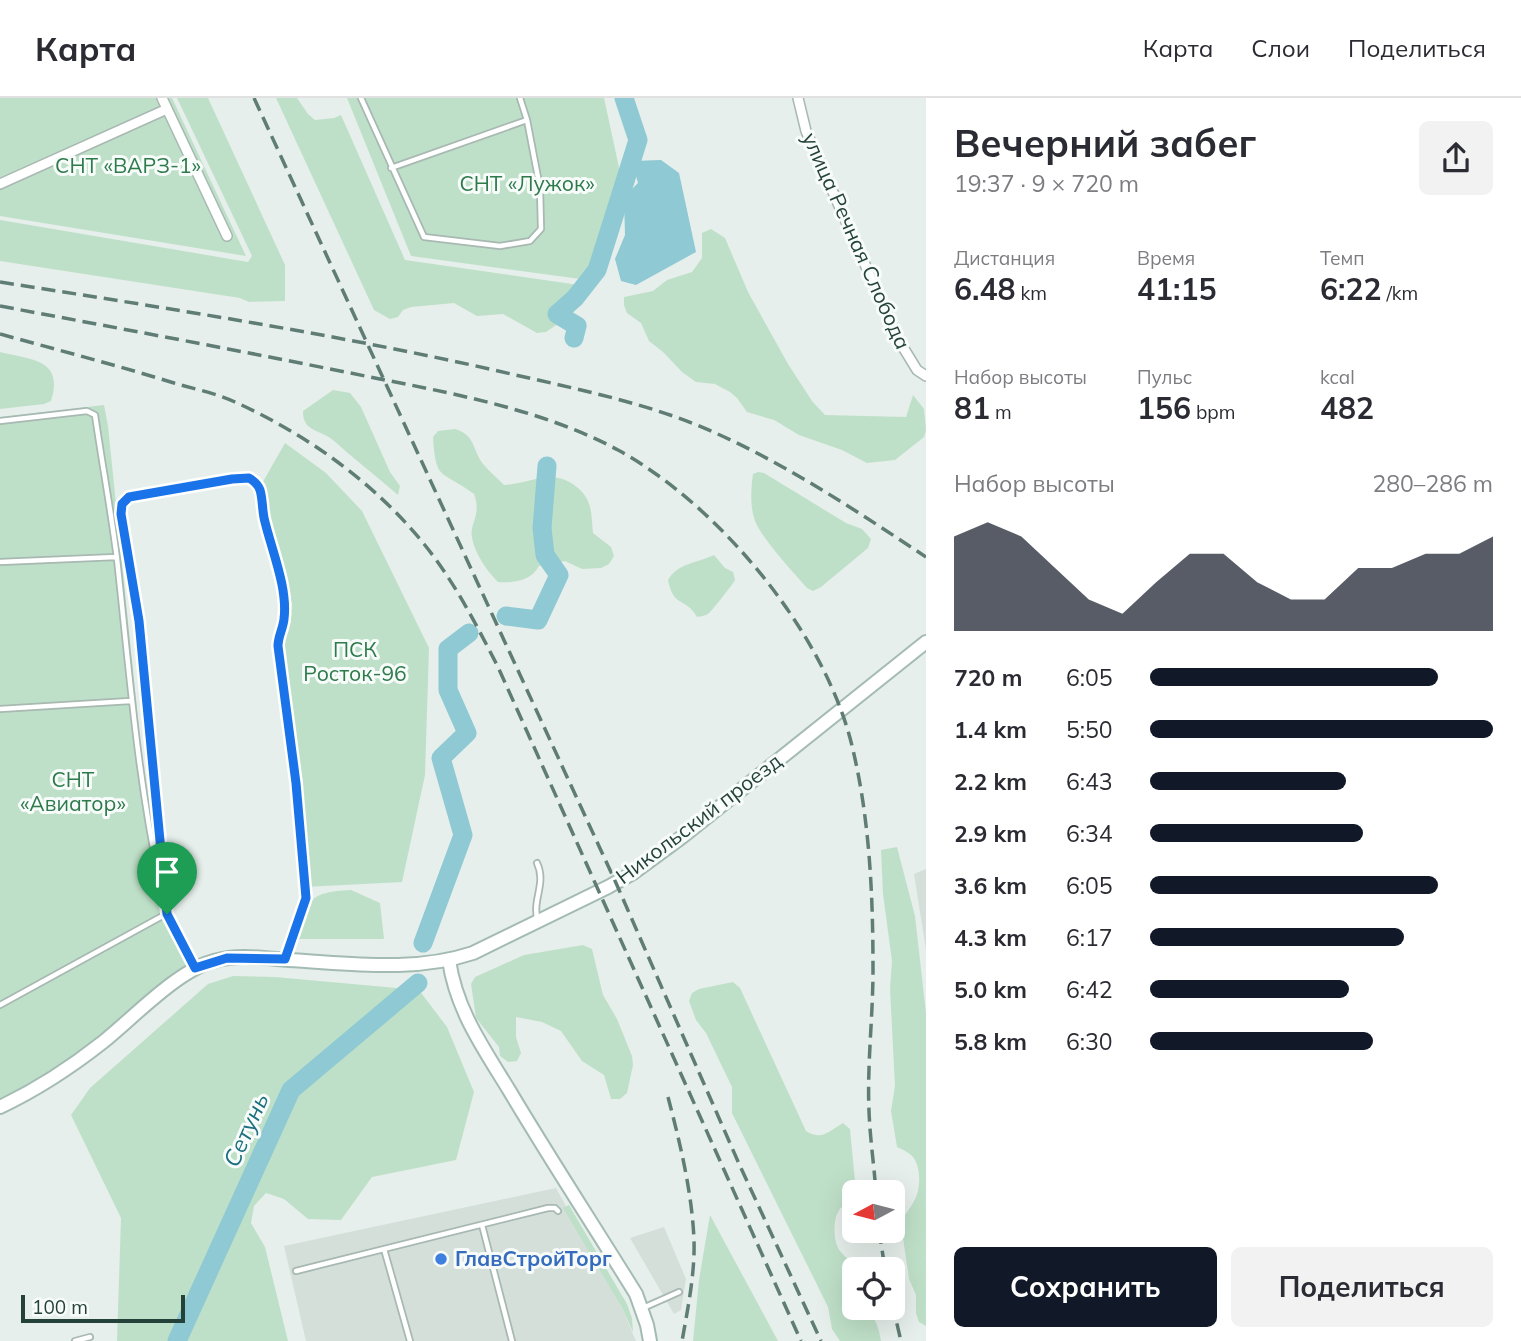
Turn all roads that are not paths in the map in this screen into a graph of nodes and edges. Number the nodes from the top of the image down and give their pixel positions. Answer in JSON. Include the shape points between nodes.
{"nodes":[{"id":1,"x":162,"y":98,"type":"edge"},
{"id":2,"x":361,"y":98,"type":"edge"},
{"id":3,"x":520,"y":98,"type":"edge"},
{"id":4,"x":798,"y":98,"type":"edge"},
{"id":5,"x":167,"y":110,"type":"junction"},
{"id":6,"x":527,"y":120,"type":"junction"},
{"id":7,"x":391,"y":169,"type":"junction"},
{"id":8,"x":0,"y":184,"type":"edge"},
{"id":9,"x":227,"y":236,"type":"dead end"},
{"id":10,"x":926,"y":376,"type":"edge"},
{"id":11,"x":0,"y":421,"type":"edge"},
{"id":12,"x":116,"y":557,"type":"junction"},
{"id":13,"x":0,"y":562,"type":"edge"},
{"id":14,"x":926,"y":642,"type":"edge"},
{"id":15,"x":130,"y":701,"type":"junction"},
{"id":16,"x":0,"y":709,"type":"edge"},
{"id":17,"x":537,"y":863,"type":"dead end"},
{"id":18,"x":167,"y":914,"type":"junction"},
{"id":19,"x":538,"y":921,"type":"junction"},
{"id":20,"x":285,"y":959,"type":"junction"},
{"id":21,"x":449,"y":960,"type":"junction"},
{"id":22,"x":195,"y":968,"type":"junction"},
{"id":23,"x":0,"y":1004,"type":"edge"},
{"id":24,"x":0,"y":1107,"type":"edge"},
{"id":25,"x":558,"y":1211,"type":"dead end"},
{"id":26,"x":482,"y":1225,"type":"junction"},
{"id":27,"x":384,"y":1249,"type":"junction"},
{"id":28,"x":296,"y":1271,"type":"dead end"},
{"id":29,"x":679,"y":1292,"type":"dead end"},
{"id":30,"x":642,"y":1308,"type":"junction"},
{"id":31,"x":75,"y":1341,"type":"edge"},
{"id":32,"x":87,"y":1341,"type":"edge"},
{"id":33,"x":410,"y":1341,"type":"edge"},
{"id":34,"x":512,"y":1341,"type":"edge"},
{"id":35,"x":650,"y":1341,"type":"edge"}],
"edges":[{"from":1,"to":5,"type":"street"},
{"from":2,"to":7,"type":"lane"},
{"from":3,"to":6,"type":"lane"},
{"from":4,"to":10,"type":"street","name":"улица Речная Слобода","via":[[806,131],[898,339],[917,370]]},
{"from":5,"to":8,"type":"street"},
{"from":5,"to":9,"type":"street"},
{"from":6,"to":7,"type":"lane"},
{"from":6,"to":7,"type":"lane","via":[[540,188],[541,229],[530,241],[500,246],[424,237]]},
{"from":11,"to":12,"type":"lane","via":[[88,411],[95,415]]},
{"from":12,"to":13,"type":"lane"},
{"from":12,"to":15,"type":"lane"},
{"from":14,"to":19,"type":"main road","name":"Никольский проезд","via":[[659,855],[616,884]]},
{"from":15,"to":16,"type":"lane"},
{"from":15,"to":18,"type":"lane"},
{"from":17,"to":19,"type":"lane","via":[[542,874],[535,911]]},
{"from":18,"to":20,"type":"street","via":[[147,688],[122,504],[129,497],[249,478],[260,490],[283,598],[278,646],[306,898]]},
{"from":18,"to":22,"type":"street"},
{"from":18,"to":23,"type":"lane"},
{"from":19,"to":21,"type":"main road","name":"Никольский проезд","via":[[473,954]]},
{"from":20,"to":21,"type":"main road","name":"Никольский проезд","via":[[397,966]]},
{"from":20,"to":22,"type":"main road","name":"Никольский проезд","via":[[227,958]]},
{"from":21,"to":30,"type":"main road","via":[[456,995],[468,1022]]},
{"from":22,"to":24,"type":"main road","via":[[40,1087]]},
{"from":25,"to":26,"type":"lane","via":[[548,1208]]},
{"from":26,"to":27,"type":"lane"},
{"from":26,"to":34,"type":"lane"},
{"from":27,"to":28,"type":"lane"},
{"from":27,"to":33,"type":"lane"},
{"from":29,"to":30,"type":"lane"},
{"from":30,"to":35,"type":"main road"},
{"from":31,"to":32,"type":"lane","via":[[90,1337]]}]}
